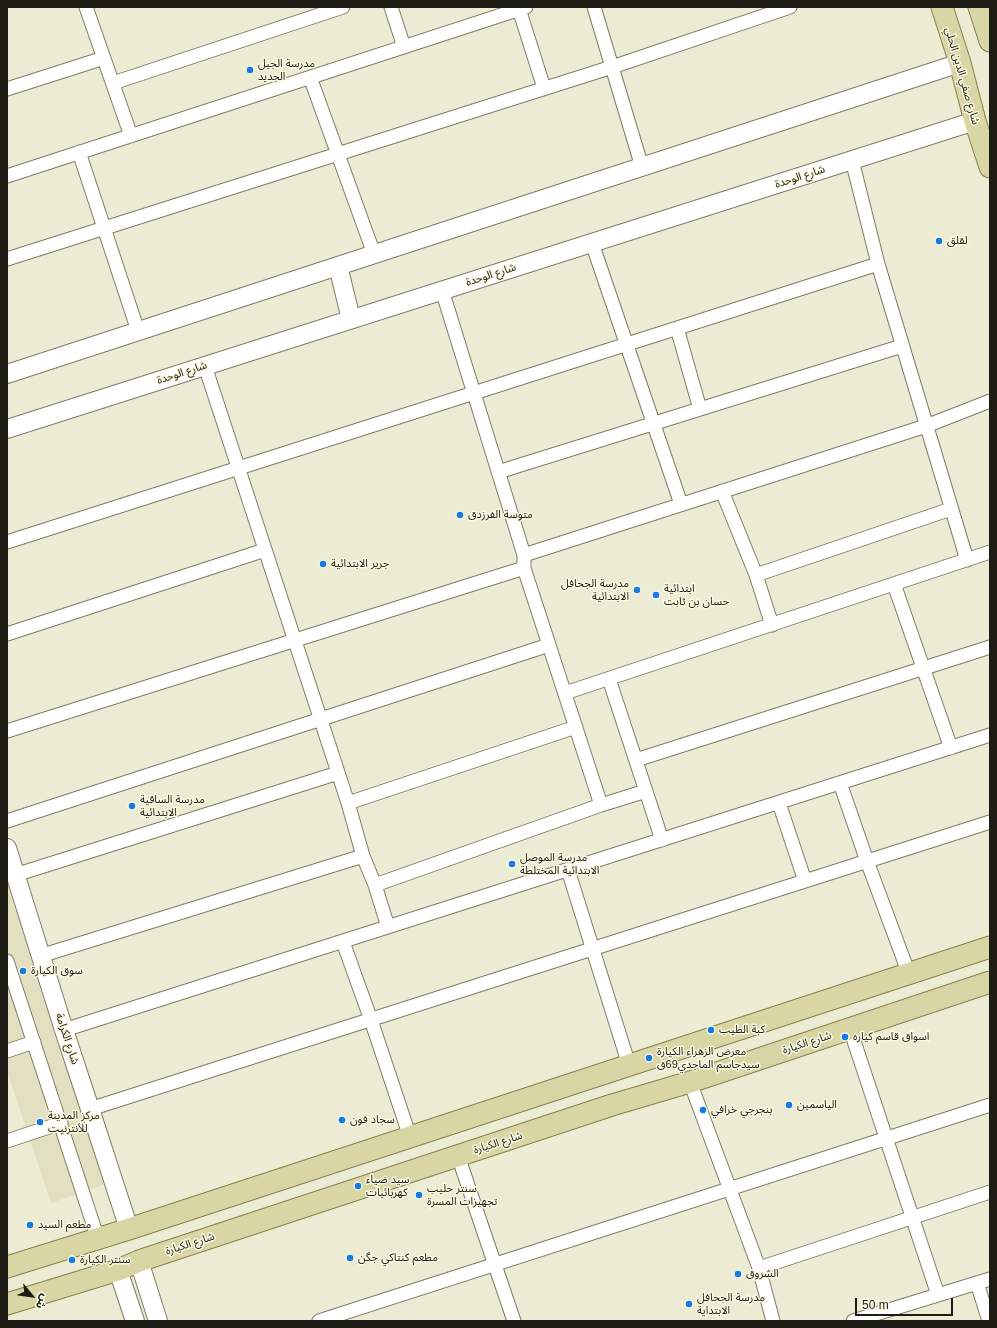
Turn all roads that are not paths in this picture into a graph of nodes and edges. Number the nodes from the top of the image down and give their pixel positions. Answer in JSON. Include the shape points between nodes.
{"nodes":[{"id":1,"x":391,"y":7,"type":"edge"},
{"id":2,"x":594,"y":7,"type":"edge"},
{"id":3,"x":790,"y":7,"type":"edge"},
{"id":4,"x":942,"y":7,"type":"edge"},
{"id":5,"x":979,"y":7,"type":"edge"},
{"id":6,"x":89,"y":8,"type":"edge"},
{"id":7,"x":339,"y":8,"type":"edge"},
{"id":8,"x":522,"y":8,"type":"edge"},
{"id":9,"x":990,"y":41,"type":"edge"},
{"id":10,"x":404,"y":47,"type":"junction"},
{"id":11,"x":104,"y":58,"type":"junction"},
{"id":12,"x":960,"y":63,"type":"junction"},
{"id":13,"x":612,"y":67,"type":"junction"},
{"id":14,"x":310,"y":77,"type":"junction"},
{"id":15,"x":112,"y":83,"type":"junction"},
{"id":16,"x":544,"y":88,"type":"junction"},
{"id":17,"x":7,"y":89,"type":"edge"},
{"id":18,"x":975,"y":121,"type":"junction"},
{"id":19,"x":131,"y":136,"type":"junction"},
{"id":20,"x":79,"y":152,"type":"junction"},
{"id":21,"x":338,"y":154,"type":"junction"},
{"id":22,"x":852,"y":160,"type":"junction"},
{"id":23,"x":642,"y":167,"type":"junction"},
{"id":24,"x":990,"y":167,"type":"edge"},
{"id":25,"x":7,"y":176,"type":"edge"},
{"id":26,"x":104,"y":228,"type":"junction"},
{"id":27,"x":592,"y":243,"type":"junction"},
{"id":28,"x":374,"y":254,"type":"junction"},
{"id":29,"x":7,"y":258,"type":"edge"},
{"id":30,"x":878,"y":264,"type":"junction"},
{"id":31,"x":338,"y":266,"type":"junction"},
{"id":32,"x":442,"y":290,"type":"junction"},
{"id":33,"x":351,"y":319,"type":"junction"},
{"id":34,"x":677,"y":328,"type":"junction"},
{"id":35,"x":138,"y":331,"type":"junction"},
{"id":36,"x":627,"y":344,"type":"junction"},
{"id":37,"x":902,"y":346,"type":"junction"},
{"id":38,"x":205,"y":366,"type":"junction"},
{"id":39,"x":7,"y":374,"type":"edge"},
{"id":40,"x":474,"y":393,"type":"junction"},
{"id":41,"x":990,"y":401,"type":"edge"},
{"id":42,"x":700,"y":409,"type":"junction"},
{"id":43,"x":654,"y":423,"type":"junction"},
{"id":44,"x":926,"y":426,"type":"junction"},
{"id":45,"x":7,"y":429,"type":"edge"},
{"id":46,"x":239,"y":468,"type":"junction"},
{"id":47,"x":498,"y":472,"type":"junction"},
{"id":48,"x":722,"y":491,"type":"junction"},
{"id":49,"x":681,"y":504,"type":"junction"},
{"id":50,"x":951,"y":509,"type":"junction"},
{"id":51,"x":7,"y":542,"type":"edge"},
{"id":52,"x":265,"y":550,"type":"junction"},
{"id":53,"x":990,"y":552,"type":"edge"},
{"id":54,"x":967,"y":560,"type":"junction"},
{"id":55,"x":524,"y":561,"type":"junction"},
{"id":56,"x":756,"y":575,"type":"junction"},
{"id":57,"x":894,"y":584,"type":"junction"},
{"id":58,"x":772,"y":625,"type":"junction"},
{"id":59,"x":7,"y":634,"type":"edge"},
{"id":60,"x":295,"y":640,"type":"junction"},
{"id":61,"x":549,"y":645,"type":"junction"},
{"id":62,"x":990,"y":647,"type":"edge"},
{"id":63,"x":924,"y":668,"type":"junction"},
{"id":64,"x":608,"y":679,"type":"junction"},
{"id":65,"x":565,"y":693,"type":"junction"},
{"id":66,"x":321,"y":719,"type":"junction"},
{"id":67,"x":576,"y":726,"type":"junction"},
{"id":68,"x":7,"y":731,"type":"edge"},
{"id":69,"x":990,"y":735,"type":"edge"},
{"id":70,"x":951,"y":748,"type":"junction"},
{"id":71,"x":636,"y":760,"type":"junction"},
{"id":72,"x":338,"y":773,"type":"junction"},
{"id":73,"x":840,"y":783,"type":"junction"},
{"id":74,"x":646,"y":791,"type":"junction"},
{"id":75,"x":348,"y":803,"type":"junction"},
{"id":76,"x":779,"y":803,"type":"junction"},
{"id":77,"x":602,"y":805,"type":"junction"},
{"id":78,"x":7,"y":821,"type":"edge"},
{"id":79,"x":990,"y":822,"type":"edge"},
{"id":80,"x":662,"y":840,"type":"junction"},
{"id":81,"x":7,"y":848,"type":"edge"},
{"id":82,"x":363,"y":856,"type":"junction"},
{"id":83,"x":867,"y":861,"type":"junction"},
{"id":84,"x":568,"y":870,"type":"junction"},
{"id":85,"x":15,"y":875,"type":"junction"},
{"id":86,"x":805,"y":881,"type":"junction"},
{"id":87,"x":375,"y":885,"type":"junction"},
{"id":88,"x":388,"y":927,"type":"junction"},
{"id":89,"x":343,"y":942,"type":"junction"},
{"id":90,"x":990,"y":947,"type":"edge"},
{"id":91,"x":593,"y":949,"type":"junction"},
{"id":92,"x":40,"y":956,"type":"junction"},
{"id":93,"x":7,"y":963,"type":"edge"},
{"id":94,"x":909,"y":974,"type":"junction"},
{"id":95,"x":990,"y":982,"type":"edge"},
{"id":96,"x":371,"y":1020,"type":"junction"},
{"id":97,"x":850,"y":1029,"type":"junction"},
{"id":98,"x":64,"y":1030,"type":"junction"},
{"id":99,"x":34,"y":1042,"type":"junction"},
{"id":100,"x":7,"y":1051,"type":"edge"},
{"id":101,"x":629,"y":1065,"type":"junction"},
{"id":102,"x":602,"y":1074,"type":"junction"},
{"id":103,"x":690,"y":1082,"type":"junction"},
{"id":104,"x":990,"y":1105,"type":"edge"},
{"id":105,"x":612,"y":1106,"type":"junction"},
{"id":106,"x":90,"y":1109,"type":"junction"},
{"id":107,"x":60,"y":1123,"type":"junction"},
{"id":108,"x":410,"y":1137,"type":"junction"},
{"id":109,"x":886,"y":1139,"type":"junction"},
{"id":110,"x":7,"y":1140,"type":"edge"},
{"id":111,"x":458,"y":1156,"type":"junction"},
{"id":112,"x":730,"y":1189,"type":"junction"},
{"id":113,"x":990,"y":1192,"type":"edge"},
{"id":114,"x":912,"y":1217,"type":"junction"},
{"id":115,"x":129,"y":1229,"type":"junction"},
{"id":116,"x":98,"y":1239,"type":"junction"},
{"id":117,"x":139,"y":1261,"type":"junction"},
{"id":118,"x":495,"y":1264,"type":"junction"},
{"id":119,"x":7,"y":1267,"type":"edge"},
{"id":120,"x":759,"y":1268,"type":"junction"},
{"id":121,"x":118,"y":1270,"type":"junction"},
{"id":122,"x":984,"y":1281,"type":"edge"},
{"id":123,"x":938,"y":1295,"type":"junction"},
{"id":124,"x":7,"y":1304,"type":"edge"},
{"id":125,"x":134,"y":1321,"type":"edge"},
{"id":126,"x":158,"y":1321,"type":"edge"},
{"id":127,"x":319,"y":1321,"type":"edge"},
{"id":128,"x":514,"y":1321,"type":"edge"},
{"id":129,"x":773,"y":1321,"type":"edge"},
{"id":130,"x":854,"y":1321,"type":"edge"},
{"id":131,"x":989,"y":1321,"type":"edge"}],
"edges":[{"from":1,"to":10,"type":"street"},
{"from":2,"to":13,"type":"street"},
{"from":3,"to":13,"type":"street"},
{"from":4,"to":12,"type":"main road","name":"شارع صفي الدين الحلي"},
{"from":5,"to":9,"type":"main road"},
{"from":6,"to":11,"type":"street"},
{"from":7,"to":15,"type":"street"},
{"from":8,"to":10,"type":"street"},
{"from":8,"to":16,"type":"street"},
{"from":10,"to":14,"type":"street"},
{"from":11,"to":15,"type":"street"},
{"from":11,"to":17,"type":"street"},
{"from":12,"to":18,"type":"main road","name":"شارع صفي الدين الحلي"},
{"from":12,"to":23,"type":"street"},
{"from":13,"to":16,"type":"street"},
{"from":13,"to":23,"type":"street"},
{"from":14,"to":19,"type":"street"},
{"from":14,"to":21,"type":"street"},
{"from":15,"to":19,"type":"street"},
{"from":16,"to":21,"type":"street"},
{"from":18,"to":22,"type":"street","name":"شارع الوحدة"},
{"from":18,"to":24,"type":"main road","name":"شارع صفي الدين الحلي"},
{"from":19,"to":20,"type":"street"},
{"from":20,"to":25,"type":"street"},
{"from":20,"to":26,"type":"street"},
{"from":21,"to":26,"type":"street"},
{"from":21,"to":28,"type":"street"},
{"from":22,"to":27,"type":"street","name":"شارع الوحدة"},
{"from":22,"to":30,"type":"street"},
{"from":23,"to":28,"type":"street"},
{"from":26,"to":29,"type":"street"},
{"from":26,"to":35,"type":"street"},
{"from":27,"to":32,"type":"street","name":"شارع الوحدة"},
{"from":27,"to":36,"type":"street"},
{"from":28,"to":31,"type":"street"},
{"from":30,"to":34,"type":"street"},
{"from":30,"to":37,"type":"street"},
{"from":31,"to":33,"type":"street"},
{"from":31,"to":35,"type":"street"},
{"from":32,"to":33,"type":"street","name":"شارع الوحدة"},
{"from":32,"to":40,"type":"street"},
{"from":33,"to":38,"type":"street","name":"شارع الوحدة"},
{"from":34,"to":36,"type":"street"},
{"from":34,"to":42,"type":"street"},
{"from":35,"to":39,"type":"street"},
{"from":36,"to":40,"type":"street"},
{"from":36,"to":43,"type":"street"},
{"from":37,"to":42,"type":"street"},
{"from":37,"to":44,"type":"street"},
{"from":38,"to":45,"type":"street","name":"شارع الوحدة"},
{"from":38,"to":46,"type":"street"},
{"from":40,"to":46,"type":"street"},
{"from":40,"to":47,"type":"street"},
{"from":41,"to":44,"type":"street"},
{"from":42,"to":43,"type":"street"},
{"from":43,"to":47,"type":"street"},
{"from":43,"to":49,"type":"street"},
{"from":44,"to":48,"type":"street"},
{"from":44,"to":50,"type":"street"},
{"from":46,"to":51,"type":"street"},
{"from":46,"to":52,"type":"street"},
{"from":47,"to":55,"type":"street"},
{"from":48,"to":49,"type":"street"},
{"from":48,"to":56,"type":"street"},
{"from":49,"to":55,"type":"street"},
{"from":50,"to":54,"type":"street"},
{"from":50,"to":56,"type":"street"},
{"from":52,"to":59,"type":"street"},
{"from":52,"to":60,"type":"street"},
{"from":53,"to":54,"type":"street"},
{"from":54,"to":57,"type":"street"},
{"from":55,"to":60,"type":"street"},
{"from":55,"to":61,"type":"street"},
{"from":56,"to":58,"type":"street"},
{"from":57,"to":58,"type":"street"},
{"from":57,"to":63,"type":"street"},
{"from":58,"to":64,"type":"street"},
{"from":60,"to":66,"type":"street"},
{"from":60,"to":68,"type":"street"},
{"from":61,"to":65,"type":"street"},
{"from":61,"to":66,"type":"street"},
{"from":62,"to":63,"type":"street"},
{"from":63,"to":70,"type":"street"},
{"from":63,"to":71,"type":"street"},
{"from":64,"to":65,"type":"street"},
{"from":64,"to":71,"type":"street"},
{"from":65,"to":67,"type":"street"},
{"from":66,"to":72,"type":"street"},
{"from":66,"to":78,"type":"street"},
{"from":67,"to":75,"type":"street"},
{"from":67,"to":77,"type":"street"},
{"from":69,"to":70,"type":"street"},
{"from":70,"to":73,"type":"street"},
{"from":71,"to":74,"type":"street"},
{"from":72,"to":75,"type":"street"},
{"from":72,"to":85,"type":"street"},
{"from":73,"to":76,"type":"street"},
{"from":73,"to":83,"type":"street"},
{"from":74,"to":77,"type":"street"},
{"from":74,"to":80,"type":"street"},
{"from":75,"to":82,"type":"street"},
{"from":76,"to":80,"type":"street"},
{"from":76,"to":86,"type":"street"},
{"from":77,"to":87,"type":"street"},
{"from":79,"to":83,"type":"street"},
{"from":80,"to":84,"type":"street"},
{"from":81,"to":85,"type":"street","name":"شارع الكرامة"},
{"from":82,"to":87,"type":"street"},
{"from":82,"to":92,"type":"street"},
{"from":83,"to":86,"type":"street"},
{"from":83,"to":94,"type":"street"},
{"from":84,"to":88,"type":"street"},
{"from":84,"to":91,"type":"street"},
{"from":85,"to":92,"type":"street","name":"شارع الكرامة"},
{"from":86,"to":91,"type":"street"},
{"from":87,"to":88,"type":"street"},
{"from":88,"to":89,"type":"street"},
{"from":89,"to":96,"type":"street"},
{"from":89,"to":98,"type":"street"},
{"from":90,"to":94,"type":"main road"},
{"from":91,"to":96,"type":"street"},
{"from":91,"to":101,"type":"street"},
{"from":92,"to":98,"type":"street","name":"شارع الكرامة"},
{"from":93,"to":99,"type":"street"},
{"from":94,"to":101,"type":"main road"},
{"from":95,"to":97,"type":"main road","name":"شارع الكيارة"},
{"from":96,"to":106,"type":"street"},
{"from":96,"to":108,"type":"street"},
{"from":97,"to":103,"type":"main road","name":"شارع الكيارة"},
{"from":97,"to":109,"type":"street"},
{"from":98,"to":106,"type":"street","name":"شارع الكرامة"},
{"from":99,"to":100,"type":"street"},
{"from":99,"to":107,"type":"street"},
{"from":101,"to":102,"type":"main road"},
{"from":102,"to":105,"type":"main road"},
{"from":102,"to":108,"type":"main road"},
{"from":103,"to":105,"type":"main road","name":"شارع الكيارة"},
{"from":103,"to":112,"type":"street"},
{"from":104,"to":109,"type":"street"},
{"from":105,"to":111,"type":"main road","name":"شارع الكيارة"},
{"from":106,"to":115,"type":"street","name":"شارع الكرامة"},
{"from":107,"to":110,"type":"street"},
{"from":107,"to":116,"type":"street"},
{"from":108,"to":115,"type":"main road"},
{"from":109,"to":112,"type":"street"},
{"from":109,"to":114,"type":"street"},
{"from":111,"to":117,"type":"main road","name":"شارع الكيارة"},
{"from":111,"to":118,"type":"street"},
{"from":112,"to":118,"type":"street"},
{"from":112,"to":120,"type":"street"},
{"from":113,"to":114,"type":"street"},
{"from":114,"to":120,"type":"street"},
{"from":114,"to":123,"type":"street"},
{"from":115,"to":116,"type":"main road"},
{"from":116,"to":119,"type":"main road"},
{"from":117,"to":121,"type":"main road","name":"شارع الكيارة"},
{"from":117,"to":126,"type":"street"},
{"from":118,"to":127,"type":"street"},
{"from":118,"to":128,"type":"street"},
{"from":120,"to":129,"type":"street"},
{"from":121,"to":124,"type":"main road","name":"شارع الكيارة"},
{"from":121,"to":125,"type":"street"},
{"from":122,"to":123,"type":"street"},
{"from":122,"to":131,"type":"street"},
{"from":123,"to":130,"type":"street"}]}
